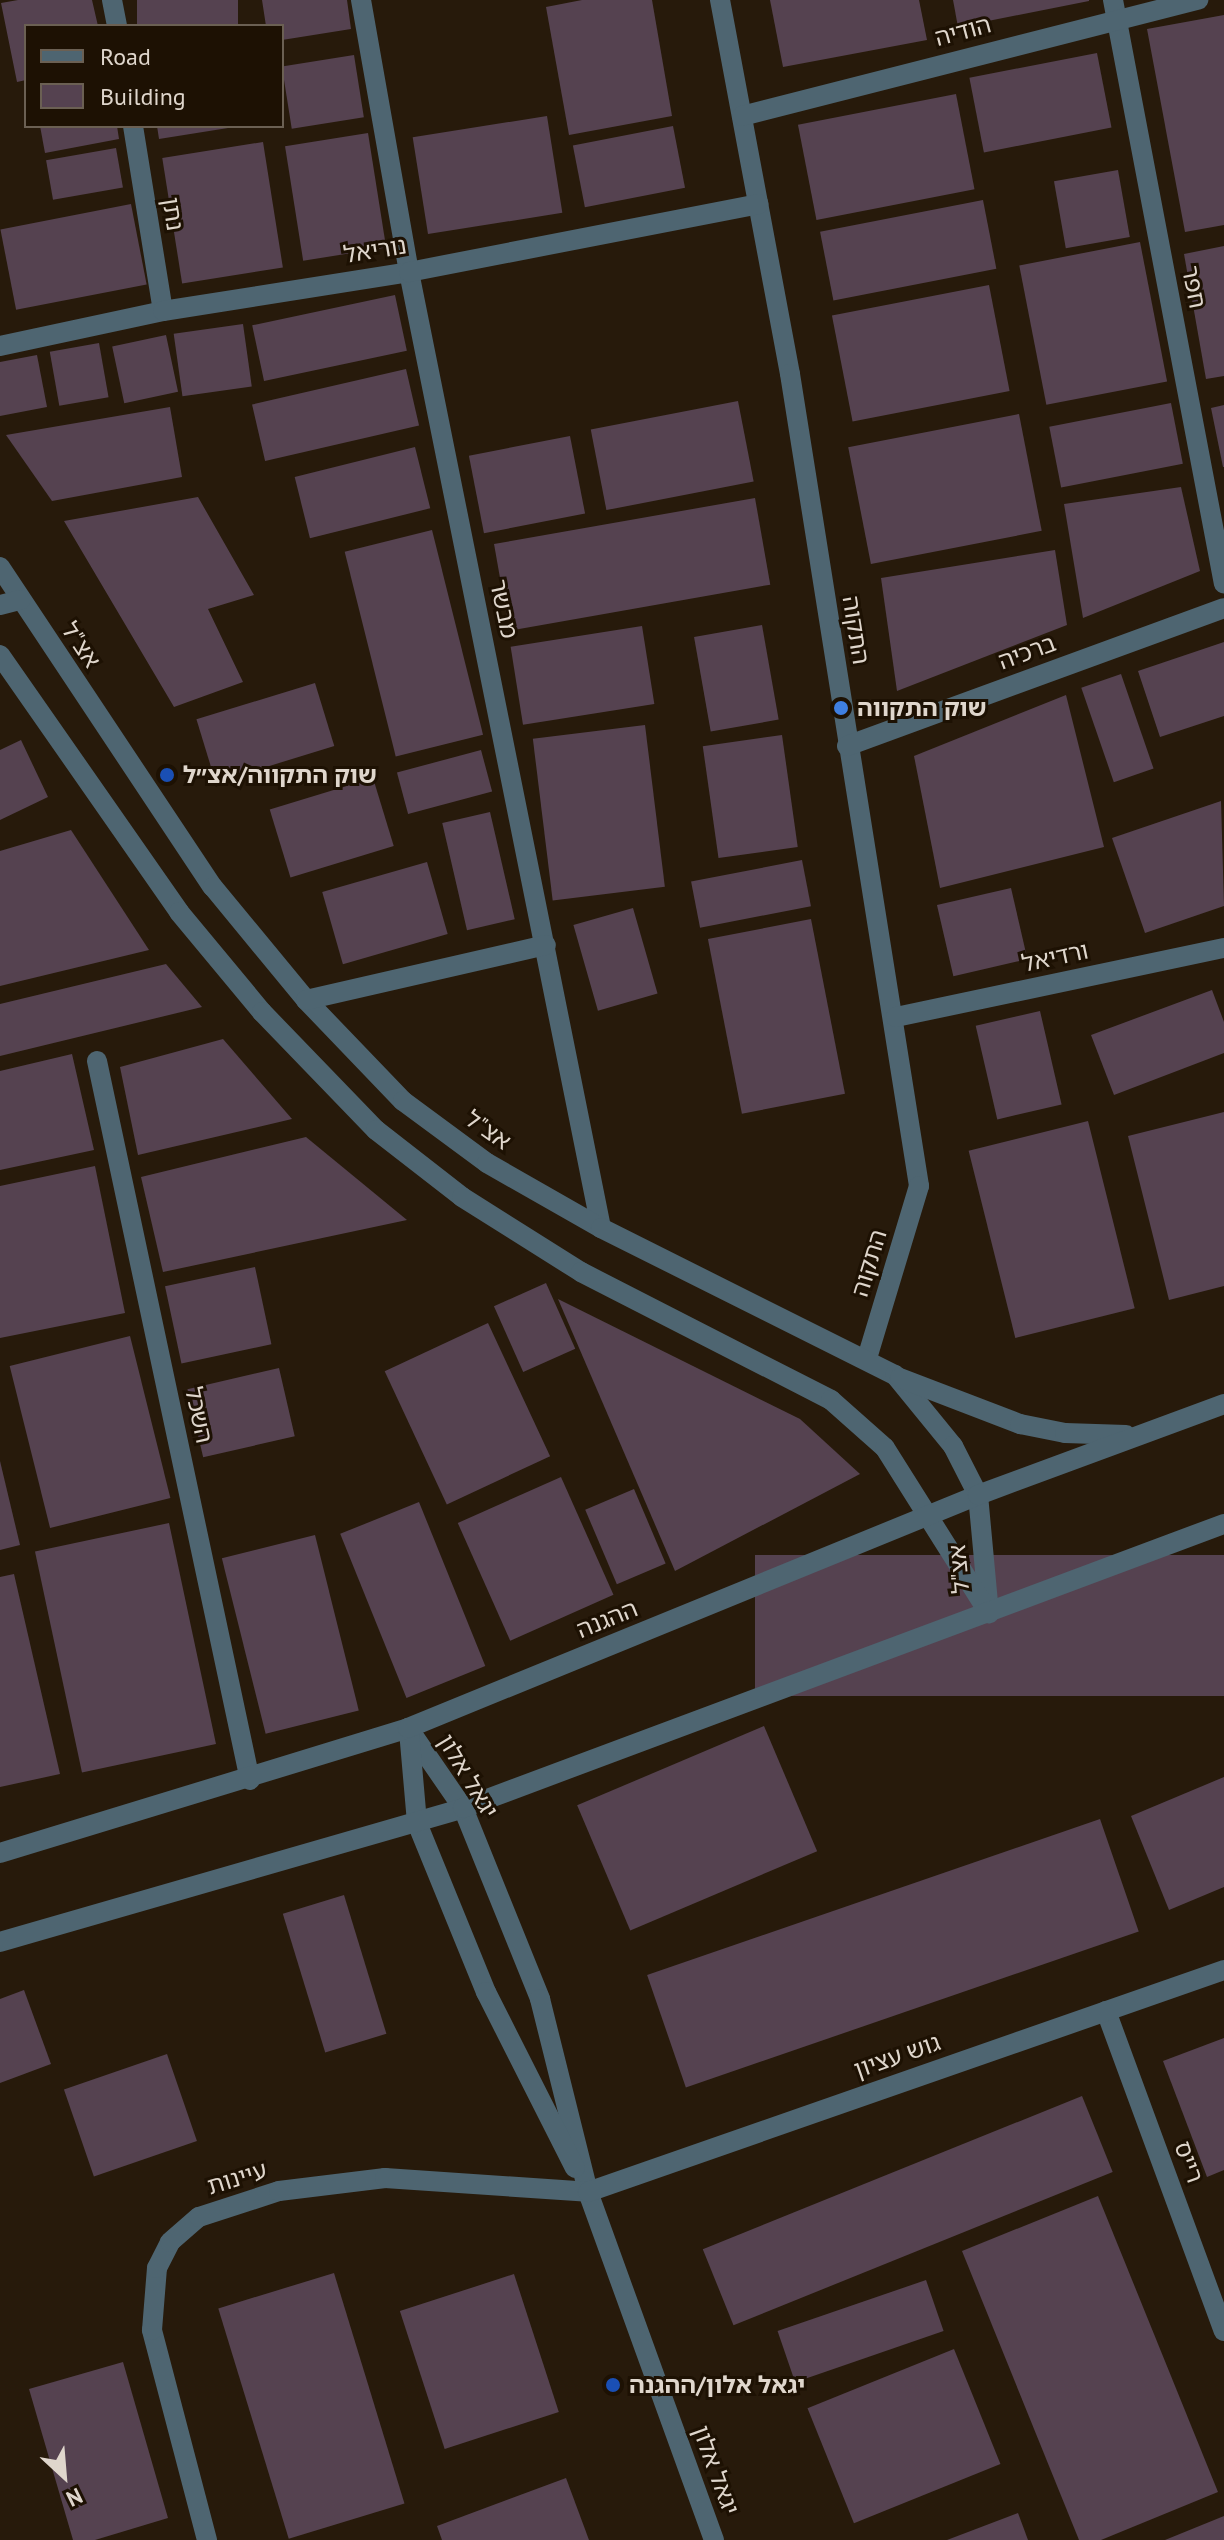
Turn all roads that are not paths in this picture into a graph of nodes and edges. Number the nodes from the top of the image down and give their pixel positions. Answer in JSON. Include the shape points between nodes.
{"nodes":[{"id":1,"x":112,"y":0,"type":"edge"},
{"id":2,"x":361,"y":0,"type":"edge"},
{"id":3,"x":720,"y":0,"type":"edge"},
{"id":4,"x":1198,"y":0,"type":"edge"},
{"id":5,"x":1115,"y":9,"type":"edge"},
{"id":6,"x":117,"y":24,"type":"edge"},
{"id":7,"x":742,"y":116,"type":"junction"},
{"id":8,"x":133,"y":128,"type":"edge"},
{"id":9,"x":758,"y":204,"type":"junction"},
{"id":10,"x":409,"y":272,"type":"junction"},
{"id":11,"x":163,"y":311,"type":"junction"},
{"id":12,"x":0,"y":346,"type":"edge"},
{"id":13,"x":0,"y":567,"type":"edge"},
{"id":14,"x":1224,"y":584,"type":"edge"},
{"id":15,"x":10,"y":602,"type":"edge"},
{"id":16,"x":1224,"y":608,"type":"edge"},
{"id":17,"x":0,"y":655,"type":"edge"},
{"id":18,"x":847,"y":746,"type":"junction"},
{"id":19,"x":546,"y":945,"type":"junction"},
{"id":20,"x":1224,"y":948,"type":"edge"},
{"id":21,"x":306,"y":1000,"type":"junction"},
{"id":22,"x":896,"y":1017,"type":"junction"},
{"id":23,"x":97,"y":1061,"type":"dead end"},
{"id":24,"x":601,"y":1228,"type":"junction"},
{"id":25,"x":867,"y":1358,"type":"junction"},
{"id":26,"x":895,"y":1375,"type":"junction"},
{"id":27,"x":1224,"y":1404,"type":"edge"},
{"id":28,"x":1146,"y":1434,"type":"junction"},
{"id":29,"x":978,"y":1495,"type":"junction"},
{"id":30,"x":926,"y":1516,"type":"junction"},
{"id":31,"x":1224,"y":1524,"type":"edge"},
{"id":32,"x":989,"y":1613,"type":"junction"},
{"id":33,"x":408,"y":1728,"type":"junction"},
{"id":34,"x":250,"y":1780,"type":"junction"},
{"id":35,"x":463,"y":1808,"type":"junction"},
{"id":36,"x":417,"y":1823,"type":"junction"},
{"id":37,"x":0,"y":1853,"type":"edge"},
{"id":38,"x":0,"y":1942,"type":"edge"},
{"id":39,"x":1224,"y":1970,"type":"edge"},
{"id":40,"x":1106,"y":2011,"type":"junction"},
{"id":41,"x":588,"y":2192,"type":"junction"},
{"id":42,"x":1224,"y":2331,"type":"edge"},
{"id":43,"x":207,"y":2540,"type":"edge"},
{"id":44,"x":714,"y":2540,"type":"edge"}],
"edges":[{"from":1,"to":6,"type":"street"},
{"from":2,"to":10,"type":"street","name":"מבשר"},
{"from":3,"to":7,"type":"street","name":"התקוה"},
{"from":4,"to":5,"type":"street","name":"הודיה"},
{"from":5,"to":7,"type":"street","name":"הודיה"},
{"from":5,"to":14,"type":"street","name":"חפר"},
{"from":7,"to":9,"type":"street","name":"התקוה"},
{"from":8,"to":11,"type":"street","name":"נתן"},
{"from":9,"to":10,"type":"street","name":"נוריאל"},
{"from":9,"to":18,"type":"street","name":"התקוה","via":[[790,374]]},
{"from":10,"to":11,"type":"street","name":"נוריאל"},
{"from":10,"to":19,"type":"street","name":"מבשר"},
{"from":11,"to":12,"type":"street","name":"נוריאל"},
{"from":13,"to":15,"type":"street","name":"אצ\"ל"},
{"from":15,"to":21,"type":"street","name":"אצ\"ל","via":[[213,887]]},
{"from":16,"to":18,"type":"street","name":"ברכיה"},
{"from":17,"to":30,"type":"street","name":"אצ\"ל","via":[[179,912],[262,1012],[376,1130],[462,1197],[581,1272],[831,1400],[885,1448]]},
{"from":18,"to":22,"type":"street","name":"התקוה"},
{"from":19,"to":21,"type":"street"},
{"from":19,"to":24,"type":"street","name":"מבשר"},
{"from":20,"to":22,"type":"street","name":"ורדיאל"},
{"from":21,"to":24,"type":"street","name":"אצ\"ל","via":[[403,1101],[487,1163]]},
{"from":22,"to":25,"type":"street","name":"התקוה","via":[[919,1186]]},
{"from":23,"to":34,"type":"street","name":"השכל"},
{"from":24,"to":25,"type":"street","name":"אצ\"ל"},
{"from":25,"to":26,"type":"street","name":"אצ\"ל"},
{"from":26,"to":28,"type":"street","via":[[1020,1424],[1103,1437]]},
{"from":26,"to":29,"type":"street","name":"אצ\"ל","via":[[953,1446]]},
{"from":27,"to":28,"type":"street","name":"ההגנה"},
{"from":28,"to":29,"type":"street","name":"ההגנה"},
{"from":29,"to":30,"type":"street","name":"ההגנה"},
{"from":29,"to":32,"type":"street","name":"אצ\"ל"},
{"from":30,"to":32,"type":"street","name":"אצ\"ל"},
{"from":30,"to":33,"type":"street","name":"ההגנה"},
{"from":31,"to":32,"type":"street"},
{"from":32,"to":35,"type":"street"},
{"from":33,"to":34,"type":"street","name":"ההגנה"},
{"from":33,"to":35,"type":"street","name":"יגאל אלון"},
{"from":33,"to":36,"type":"street","name":"יגאל אלון"},
{"from":34,"to":37,"type":"street","name":"ההגנה"},
{"from":35,"to":36,"type":"street"},
{"from":35,"to":41,"type":"street","name":"יגאל אלון","via":[[540,1999]]},
{"from":36,"to":38,"type":"street"},
{"from":36,"to":41,"type":"street","name":"יגאל אלון","via":[[519,2065]]},
{"from":39,"to":40,"type":"street","name":"גוש עציון"},
{"from":40,"to":41,"type":"street","name":"גוש עציון"},
{"from":40,"to":42,"type":"street","name":"רייס"},
{"from":41,"to":43,"type":"street","name":"עיינות","via":[[370,2180],[279,2191],[199,2217],[170,2242],[157,2268],[152,2330]]},
{"from":41,"to":44,"type":"street","name":"יגאל אלון"}]}
